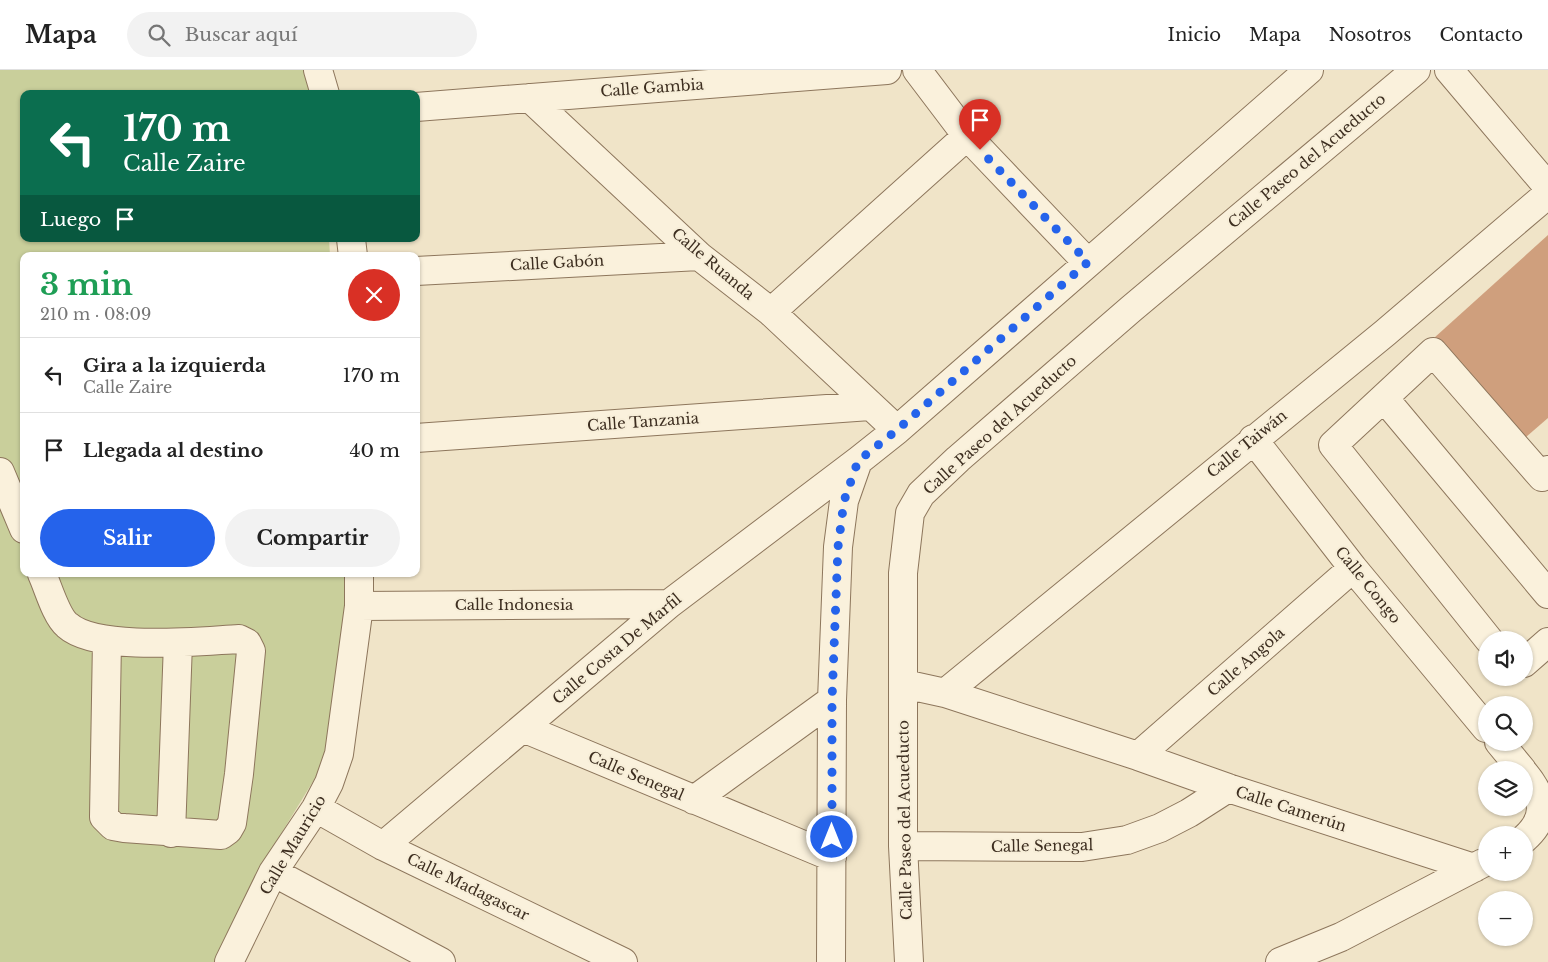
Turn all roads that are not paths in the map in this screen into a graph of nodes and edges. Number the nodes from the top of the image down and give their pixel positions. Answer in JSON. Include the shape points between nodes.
{"nodes":[{"id":1,"x":318,"y":70,"type":"edge"},
{"id":2,"x":888,"y":70,"type":"edge"},
{"id":3,"x":918,"y":70,"type":"edge"},
{"id":4,"x":1309,"y":70,"type":"edge"},
{"id":5,"x":1416,"y":70,"type":"edge"},
{"id":6,"x":1449,"y":70,"type":"edge"},
{"id":7,"x":324,"y":90,"type":"edge"},
{"id":8,"x":530,"y":98,"type":"junction"},
{"id":9,"x":420,"y":108,"type":"edge"},
{"id":10,"x":967,"y":136,"type":"junction"},
{"id":11,"x":1548,"y":187,"type":"edge"},
{"id":12,"x":1548,"y":194,"type":"edge"},
{"id":13,"x":699,"y":256,"type":"junction"},
{"id":14,"x":1088,"y":262,"type":"junction"},
{"id":15,"x":420,"y":271,"type":"edge"},
{"id":16,"x":771,"y":312,"type":"junction"},
{"id":17,"x":1384,"y":398,"type":"junction"},
{"id":18,"x":870,"y":406,"type":"junction"},
{"id":19,"x":897,"y":430,"type":"junction"},
{"id":20,"x":420,"y":438,"type":"edge"},
{"id":21,"x":1253,"y":439,"type":"junction"},
{"id":22,"x":858,"y":461,"type":"junction"},
{"id":23,"x":0,"y":472,"type":"edge"},
{"id":24,"x":1546,"y":477,"type":"edge"},
{"id":25,"x":20,"y":520,"type":"edge"},
{"id":26,"x":1354,"y":568,"type":"junction"},
{"id":27,"x":43,"y":577,"type":"edge"},
{"id":28,"x":358,"y":577,"type":"edge"},
{"id":29,"x":1548,"y":594,"type":"edge"},
{"id":30,"x":669,"y":604,"type":"junction"},
{"id":31,"x":358,"y":606,"type":"junction"},
{"id":32,"x":1482,"y":631,"type":"edge"},
{"id":33,"x":107,"y":640,"type":"junction"},
{"id":34,"x":1548,"y":642,"type":"edge"},
{"id":35,"x":178,"y":643,"type":"junction"},
{"id":36,"x":1533,"y":655,"type":"edge"},
{"id":37,"x":904,"y":684,"type":"junction"},
{"id":38,"x":946,"y":693,"type":"junction"},
{"id":39,"x":832,"y":700,"type":"junction"},
{"id":40,"x":1478,"y":718,"type":"edge"},
{"id":41,"x":523,"y":728,"type":"junction"},
{"id":42,"x":1506,"y":751,"type":"edge"},
{"id":43,"x":1138,"y":756,"type":"junction"},
{"id":44,"x":1515,"y":761,"type":"edge"},
{"id":45,"x":1533,"y":783,"type":"edge"},
{"id":46,"x":1228,"y":788,"type":"junction"},
{"id":47,"x":694,"y":800,"type":"junction"},
{"id":48,"x":316,"y":808,"type":"junction"},
{"id":49,"x":1533,"y":832,"type":"edge"},
{"id":50,"x":171,"y":833,"type":"junction"},
{"id":51,"x":383,"y":846,"type":"junction"},
{"id":52,"x":903,"y":846,"type":"junction"},
{"id":53,"x":832,"y":857,"type":"junction"},
{"id":54,"x":1478,"y":863,"type":"edge"},
{"id":55,"x":1478,"y":865,"type":"edge"},
{"id":56,"x":274,"y":872,"type":"junction"},
{"id":57,"x":229,"y":962,"type":"edge"},
{"id":58,"x":441,"y":962,"type":"edge"},
{"id":59,"x":623,"y":962,"type":"edge"},
{"id":60,"x":831,"y":962,"type":"edge"},
{"id":61,"x":910,"y":962,"type":"edge"},
{"id":62,"x":1280,"y":962,"type":"edge"}],
"edges":[{"from":1,"to":7,"type":"street"},
{"from":2,"to":8,"type":"street","name":"Calle Gambia"},
{"from":3,"to":10,"type":"street"},
{"from":4,"to":14,"type":"street"},
{"from":5,"to":37,"type":"street","name":"Calle Paseo del Acueducto","via":[[1131,308],[921,494],[910,513],[906,533]]},
{"from":6,"to":11,"type":"street"},
{"from":8,"to":9,"type":"street","name":"Calle Gambia"},
{"from":8,"to":13,"type":"street","name":"Calle Ruanda"},
{"from":10,"to":14,"type":"street"},
{"from":10,"to":16,"type":"street"},
{"from":12,"to":21,"type":"street","name":"Calle Taiwán","via":[[1385,333]]},
{"from":13,"to":15,"type":"street","name":"Calle Gabón"},
{"from":13,"to":16,"type":"street","name":"Calle Ruanda"},
{"from":14,"to":19,"type":"street"},
{"from":16,"to":18,"type":"street","name":"Calle Ruanda"},
{"from":17,"to":24,"type":"street","via":[[1433,352]]},
{"from":17,"to":29,"type":"street"},
{"from":17,"to":32,"type":"street","via":[[1332,445]]},
{"from":18,"to":19,"type":"street","name":"Calle Ruanda"},
{"from":18,"to":20,"type":"street","name":"Calle Tanzania"},
{"from":19,"to":22,"type":"street"},
{"from":21,"to":26,"type":"street","name":"Calle Congo"},
{"from":21,"to":38,"type":"street","name":"Calle Taiwán"},
{"from":22,"to":30,"type":"street","name":"Calle Costa De Marfil"},
{"from":22,"to":39,"type":"street","via":[[844,501],[838,547]]},
{"from":23,"to":25,"type":"street"},
{"from":26,"to":40,"type":"street","name":"Calle Congo"},
{"from":26,"to":43,"type":"street","name":"Calle Angola"},
{"from":27,"to":33,"type":"street","via":[[66,625],[83,634]]},
{"from":28,"to":31,"type":"street","name":"Calle Mauricio"},
{"from":30,"to":31,"type":"street","name":"Calle Indonesia"},
{"from":30,"to":41,"type":"street","name":"Calle Costa De Marfil"},
{"from":31,"to":48,"type":"street","name":"Calle Mauricio","via":[[339,754]]},
{"from":33,"to":35,"type":"street"},
{"from":33,"to":50,"type":"street","via":[[104,817],[113,826]]},
{"from":34,"to":36,"type":"street"},
{"from":35,"to":50,"type":"street"},
{"from":35,"to":50,"type":"street","via":[[239,638],[251,651],[232,823],[221,835]]},
{"from":37,"to":38,"type":"street","name":"Calle Camerún"},
{"from":37,"to":52,"type":"street","name":"Calle Paseo del Acueducto"},
{"from":38,"to":43,"type":"street","name":"Calle Camerún"},
{"from":39,"to":47,"type":"street"},
{"from":39,"to":53,"type":"street"},
{"from":41,"to":47,"type":"street","name":"Calle Senegal"},
{"from":41,"to":51,"type":"street","name":"Calle Costa De Marfil"},
{"from":42,"to":44,"type":"street"},
{"from":43,"to":46,"type":"street","name":"Calle Camerún"},
{"from":45,"to":49,"type":"street","via":[[1542,794],[1547,811],[1543,822]]},
{"from":46,"to":52,"type":"street","name":"Calle Senegal","via":[[1160,828],[1127,840],[1082,848]]},
{"from":46,"to":54,"type":"street","name":"Calle Camerún"},
{"from":47,"to":53,"type":"street","name":"Calle Senegal"},
{"from":48,"to":51,"type":"street","name":"Calle Madagascar"},
{"from":48,"to":56,"type":"street","name":"Calle Mauricio"},
{"from":51,"to":59,"type":"street","name":"Calle Madagascar"},
{"from":52,"to":61,"type":"street","name":"Calle Paseo del Acueducto"},
{"from":53,"to":60,"type":"street"},
{"from":55,"to":62,"type":"street","name":"Calle Camerún","via":[[1341,937]]},
{"from":56,"to":57,"type":"street","name":"Calle Mauricio"},
{"from":56,"to":58,"type":"street"}]}
